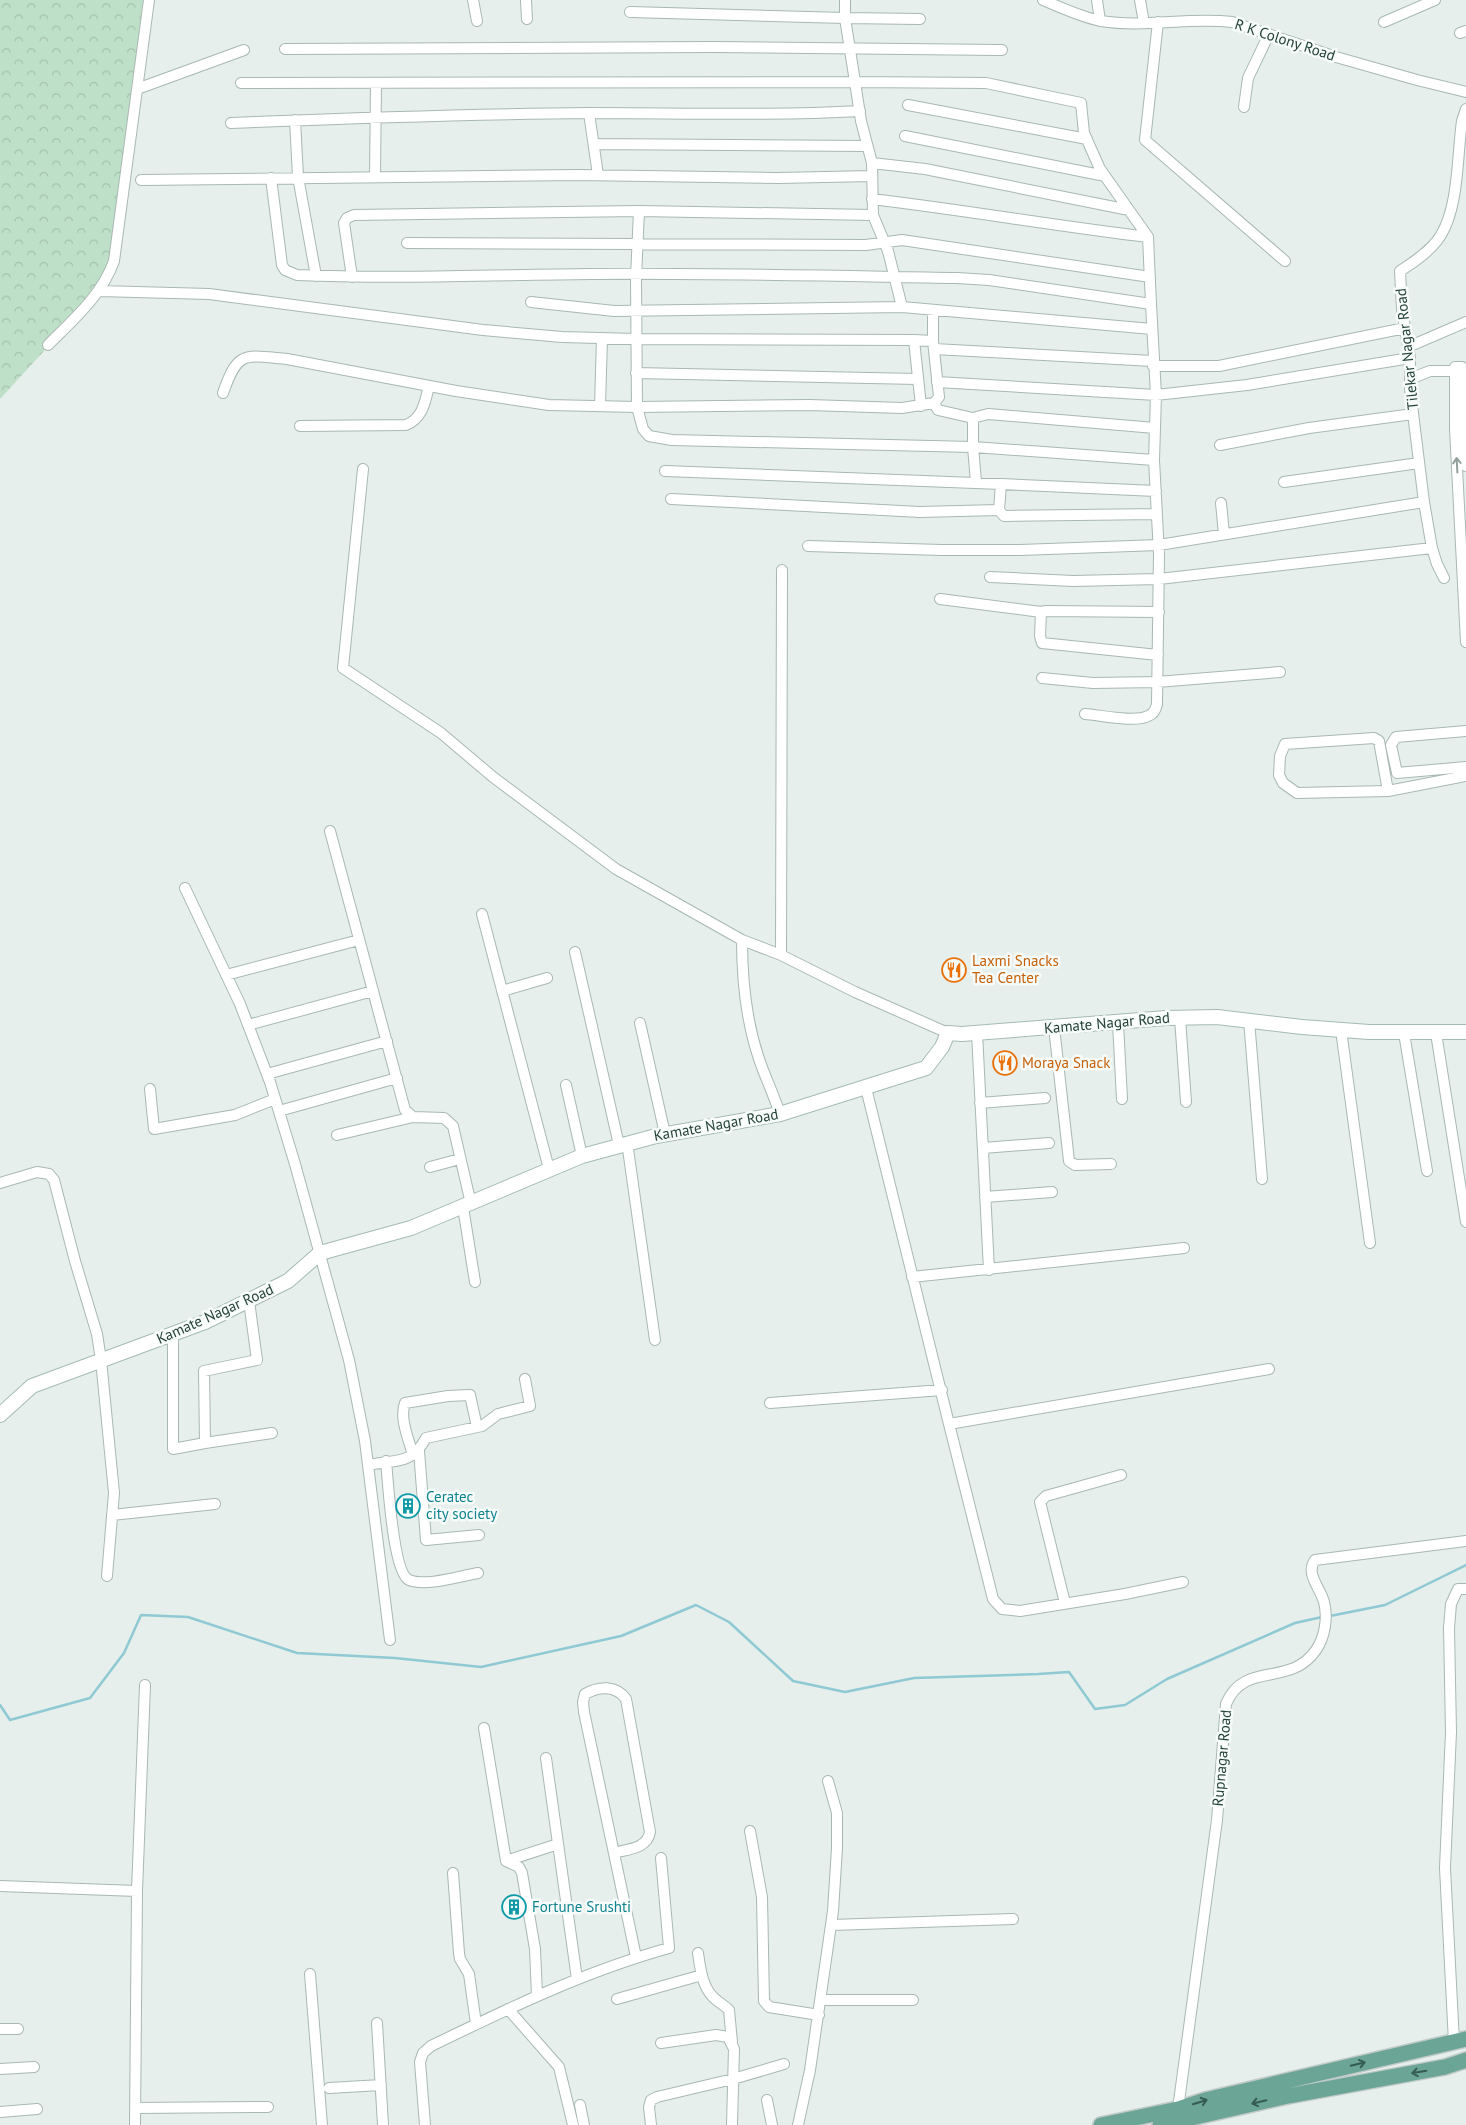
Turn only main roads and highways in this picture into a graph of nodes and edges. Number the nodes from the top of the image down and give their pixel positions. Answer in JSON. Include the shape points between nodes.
{"nodes":[{"id":1,"x":1460,"y":2041,"type":"edge"},
{"id":2,"x":1466,"y":2060,"type":"edge"},
{"id":3,"x":1179,"y":2118,"type":"edge"},
{"id":4,"x":1101,"y":2125,"type":"edge"},
{"id":5,"x":1160,"y":2125,"type":"edge"}],
"edges":[{"from":3,"to":1,"type":"main road","one_way":true,"via":[[1205,2100]]},
{"from":2,"to":3,"type":"main road","one_way":true,"via":[[1445,2067]]},
{"from":3,"to":4,"type":"main road"},
{"from":3,"to":5,"type":"main road"}]}
